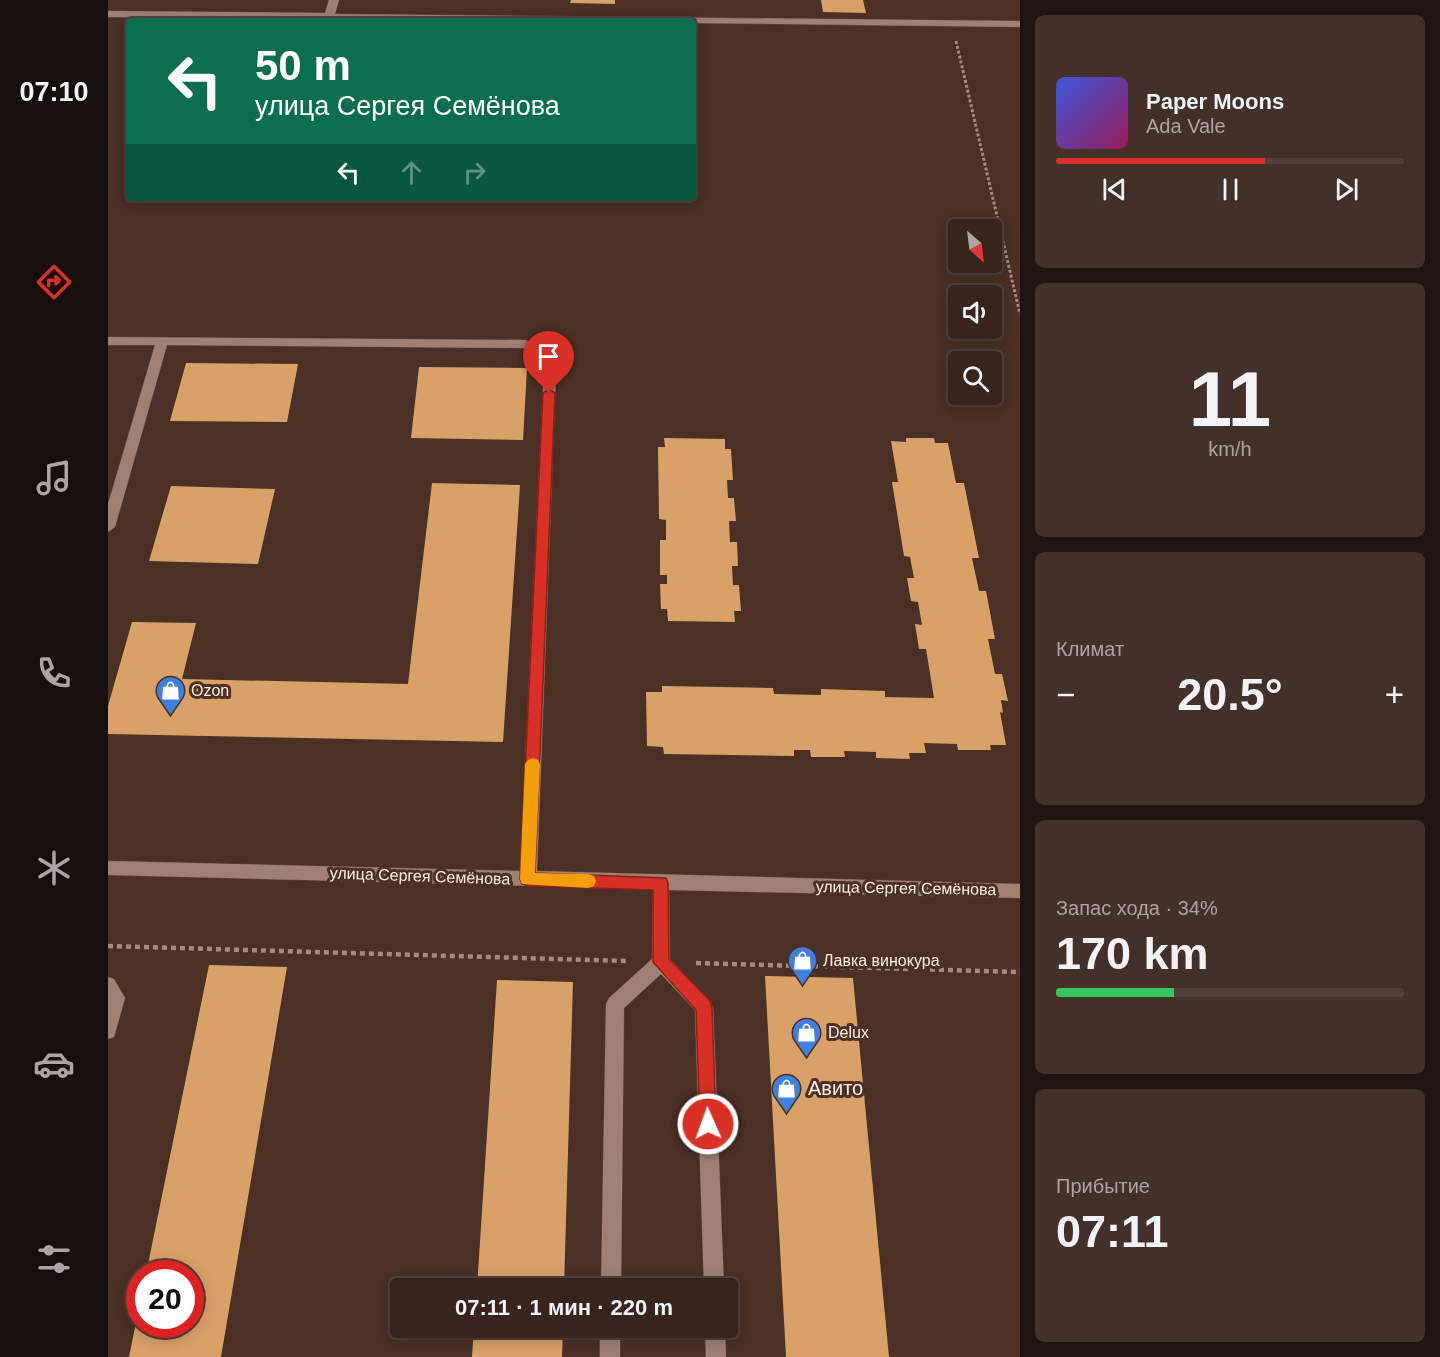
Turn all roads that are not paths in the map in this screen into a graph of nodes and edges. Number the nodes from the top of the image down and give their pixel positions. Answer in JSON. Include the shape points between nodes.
{"nodes":[{"id":1,"x":334,"y":0,"type":"edge"},
{"id":2,"x":108,"y":14,"type":"edge"},
{"id":3,"x":329,"y":16,"type":"junction"},
{"id":4,"x":507,"y":18,"type":"edge"},
{"id":5,"x":696,"y":20,"type":"edge"},
{"id":6,"x":1020,"y":24,"type":"edge"},
{"id":7,"x":108,"y":341,"type":"edge"},
{"id":8,"x":162,"y":341,"type":"junction"},
{"id":9,"x":108,"y":527,"type":"edge"},
{"id":10,"x":108,"y":868,"type":"edge"},
{"id":11,"x":528,"y":879,"type":"junction"},
{"id":12,"x":661,"y":883,"type":"junction"},
{"id":13,"x":1020,"y":891,"type":"edge"},
{"id":14,"x":661,"y":962,"type":"junction"},
{"id":15,"x":108,"y":985,"type":"edge"},
{"id":16,"x":108,"y":1030,"type":"edge"},
{"id":17,"x":611,"y":1278,"type":"edge"},
{"id":18,"x":714,"y":1278,"type":"edge"},
{"id":19,"x":610,"y":1338,"type":"edge"},
{"id":20,"x":715,"y":1338,"type":"edge"},
{"id":21,"x":610,"y":1357,"type":"edge"},
{"id":22,"x":716,"y":1357,"type":"edge"}],
"edges":[{"from":1,"to":3,"type":"street"},
{"from":2,"to":3,"type":"street"},
{"from":3,"to":4,"type":"street"},
{"from":5,"to":6,"type":"street"},
{"from":7,"to":8,"type":"street"},
{"from":8,"to":9,"type":"street"},
{"from":8,"to":11,"type":"street","via":[[526,344],[542,357],[550,369]]},
{"from":10,"to":11,"type":"street","name":"улица Сергея Семёнова"},
{"from":11,"to":12,"type":"street","name":"улица Сергея Семёнова"},
{"from":12,"to":13,"type":"street","name":"улица Сергея Семёнова"},
{"from":12,"to":14,"type":"street"},
{"from":14,"to":17,"type":"street","via":[[615,1004]]},
{"from":14,"to":18,"type":"street","via":[[704,1007]]},
{"from":15,"to":16,"type":"street","via":[[116,998]]},
{"from":19,"to":21,"type":"street"},
{"from":20,"to":22,"type":"street"}]}
